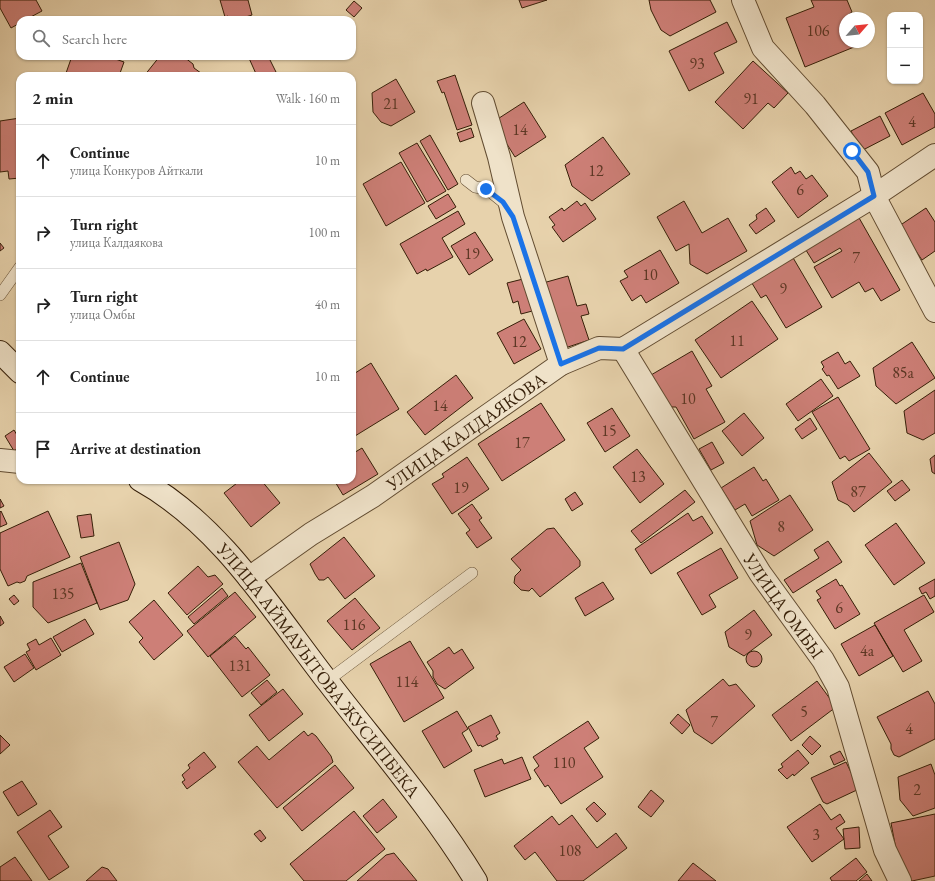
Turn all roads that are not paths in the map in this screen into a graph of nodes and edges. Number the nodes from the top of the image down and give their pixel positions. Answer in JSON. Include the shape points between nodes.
{"nodes":[{"id":1,"x":743,"y":0,"type":"edge"},
{"id":2,"x":483,"y":103,"type":"dead end"},
{"id":3,"x":935,"y":155,"type":"edge"},
{"id":4,"x":466,"y":180,"type":"dead end"},
{"id":5,"x":874,"y":196,"type":"junction"},
{"id":6,"x":513,"y":217,"type":"junction"},
{"id":7,"x":16,"y":272,"type":"edge"},
{"id":8,"x":0,"y":295,"type":"edge"},
{"id":9,"x":935,"y":311,"type":"edge"},
{"id":10,"x":623,"y":349,"type":"junction"},
{"id":11,"x":0,"y":352,"type":"edge"},
{"id":12,"x":561,"y":364,"type":"junction"},
{"id":13,"x":16,"y":368,"type":"edge"},
{"id":14,"x":0,"y":460,"type":"edge"},
{"id":15,"x":16,"y":462,"type":"edge"},
{"id":16,"x":147,"y":484,"type":"edge"},
{"id":17,"x":472,"y":573,"type":"dead end"},
{"id":18,"x":249,"y":578,"type":"junction"},
{"id":19,"x":327,"y":681,"type":"junction"},
{"id":20,"x":476,"y":881,"type":"edge"},
{"id":21,"x":900,"y":881,"type":"edge"}],
"edges":[{"from":1,"to":5,"type":"street","via":[[763,48],[815,105],[868,172]]},
{"from":2,"to":6,"type":"street"},
{"from":3,"to":5,"type":"street"},
{"from":4,"to":6,"type":"lane","via":[[475,187],[486,189],[503,202]]},
{"from":5,"to":9,"type":"street"},
{"from":5,"to":10,"type":"street"},
{"from":6,"to":12,"type":"street"},
{"from":7,"to":8,"type":"lane"},
{"from":10,"to":12,"type":"street","name":"УЛИЦА КАЛДАЯКОВА","via":[[599,348]]},
{"from":10,"to":21,"type":"street","name":"УЛИЦА ОМБЫ","via":[[760,573],[823,660],[838,687],[885,850]]},
{"from":11,"to":13,"type":"street"},
{"from":12,"to":18,"type":"street","name":"УЛИЦА КАЛДАЯКОВА","via":[[373,496],[311,534]]},
{"from":14,"to":15,"type":"street"},
{"from":16,"to":18,"type":"street","name":"УЛИЦА АЙМАУЫТОВА ЖУСИПБЕКА","via":[[184,509]]},
{"from":17,"to":19,"type":"lane"},
{"from":18,"to":19,"type":"street","name":"УЛИЦА АЙМАУЫТОВА ЖУСИПБЕКА"},
{"from":19,"to":20,"type":"street","name":"УЛИЦА АЙМАУЫТОВА ЖУСИПБЕКА","via":[[446,833]]}]}
